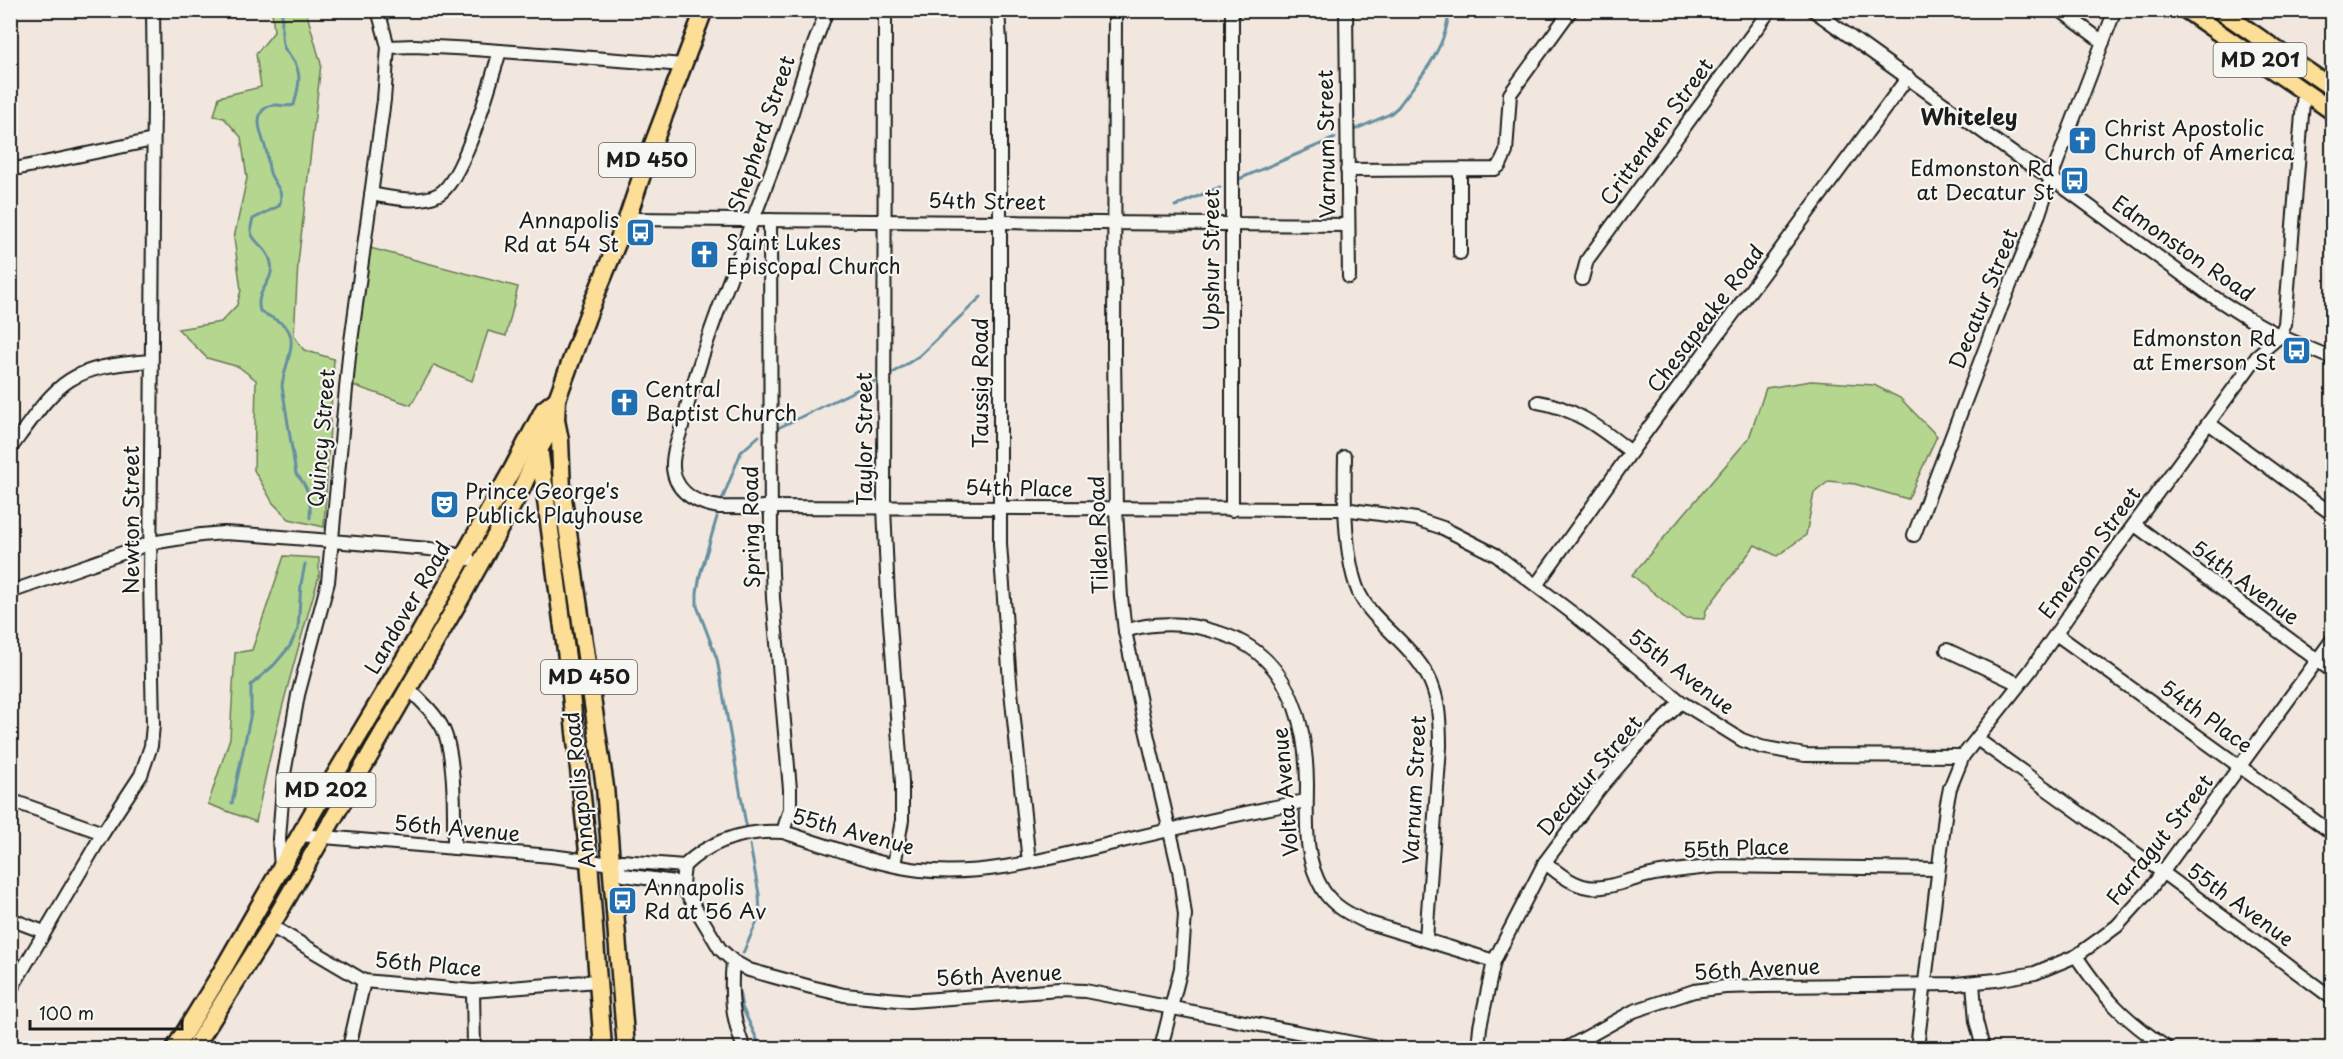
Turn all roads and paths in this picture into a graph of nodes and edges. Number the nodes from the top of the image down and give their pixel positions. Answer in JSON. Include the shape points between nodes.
{"nodes":[{"id":1,"x":153,"y":10,"type":"edge"},
{"id":2,"x":378,"y":10,"type":"edge"},
{"id":3,"x":704,"y":10,"type":"edge"},
{"id":4,"x":827,"y":10,"type":"edge"},
{"id":5,"x":885,"y":10,"type":"edge"},
{"id":6,"x":998,"y":10,"type":"edge"},
{"id":7,"x":1115,"y":10,"type":"edge"},
{"id":8,"x":1232,"y":10,"type":"edge"},
{"id":9,"x":1346,"y":10,"type":"edge"},
{"id":10,"x":1571,"y":10,"type":"edge"},
{"id":11,"x":1770,"y":10,"type":"edge"},
{"id":12,"x":1814,"y":10,"type":"edge"},
{"id":13,"x":2060,"y":10,"type":"edge"},
{"id":14,"x":2115,"y":10,"type":"edge"},
{"id":15,"x":2186,"y":10,"type":"edge"},
{"id":16,"x":2219,"y":10,"type":"edge"},
{"id":17,"x":2103,"y":42,"type":"junction"},
{"id":18,"x":388,"y":47,"type":"junction"},
{"id":19,"x":500,"y":51,"type":"junction"},
{"id":20,"x":684,"y":65,"type":"junction"},
{"id":21,"x":1908,"y":77,"type":"junction"},
{"id":22,"x":2332,"y":88,"type":"edge"},
{"id":23,"x":2304,"y":90,"type":"junction"},
{"id":24,"x":2332,"y":111,"type":"edge"},
{"id":25,"x":153,"y":140,"type":"junction"},
{"id":26,"x":10,"y":170,"type":"edge"},
{"id":27,"x":1347,"y":170,"type":"junction"},
{"id":28,"x":1464,"y":170,"type":"junction"},
{"id":29,"x":2051,"y":178,"type":"junction"},
{"id":30,"x":371,"y":194,"type":"junction"},
{"id":31,"x":627,"y":219,"type":"junction"},
{"id":32,"x":753,"y":220,"type":"junction"},
{"id":33,"x":770,"y":220,"type":"junction"},
{"id":34,"x":884,"y":221,"type":"junction"},
{"id":35,"x":1000,"y":222,"type":"junction"},
{"id":36,"x":1115,"y":223,"type":"junction"},
{"id":37,"x":1232,"y":224,"type":"junction"},
{"id":38,"x":1347,"y":225,"type":"junction"},
{"id":39,"x":1460,"y":253,"type":"dead end"},
{"id":40,"x":1349,"y":277,"type":"dead end"},
{"id":41,"x":1581,"y":279,"type":"dead end"},
{"id":42,"x":2280,"y":336,"type":"junction"},
{"id":43,"x":2332,"y":358,"type":"edge"},
{"id":44,"x":151,"y":361,"type":"junction"},
{"id":45,"x":557,"y":399,"type":"junction"},
{"id":46,"x":1538,"y":402,"type":"dead end"},
{"id":47,"x":556,"y":420,"type":"junction"},
{"id":48,"x":2210,"y":424,"type":"junction"},
{"id":49,"x":534,"y":428,"type":"junction"},
{"id":50,"x":678,"y":441,"type":"joint"},
{"id":51,"x":540,"y":448,"type":"junction"},
{"id":52,"x":10,"y":449,"type":"edge"},
{"id":53,"x":1631,"y":452,"type":"junction"},
{"id":54,"x":1345,"y":457,"type":"dead end"},
{"id":55,"x":521,"y":490,"type":"junction"},
{"id":56,"x":545,"y":493,"type":"junction"},
{"id":57,"x":770,"y":507,"type":"junction"},
{"id":58,"x":884,"y":507,"type":"junction"},
{"id":59,"x":999,"y":509,"type":"junction"},
{"id":60,"x":1344,"y":509,"type":"junction"},
{"id":61,"x":1116,"y":510,"type":"junction"},
{"id":62,"x":1232,"y":510,"type":"junction"},
{"id":63,"x":2332,"y":514,"type":"edge"},
{"id":64,"x":2135,"y":525,"type":"junction"},
{"id":65,"x":1914,"y":535,"type":"dead end"},
{"id":66,"x":333,"y":542,"type":"junction"},
{"id":67,"x":151,"y":543,"type":"junction"},
{"id":68,"x":463,"y":556,"type":"junction"},
{"id":69,"x":480,"y":565,"type":"junction"},
{"id":70,"x":1537,"y":585,"type":"junction"},
{"id":71,"x":10,"y":592,"type":"edge"},
{"id":72,"x":1125,"y":631,"type":"junction"},
{"id":73,"x":2056,"y":634,"type":"junction"},
{"id":74,"x":2332,"y":640,"type":"edge"},
{"id":75,"x":1947,"y":650,"type":"dead end"},
{"id":76,"x":2318,"y":660,"type":"junction"},
{"id":77,"x":2332,"y":671,"type":"edge"},
{"id":78,"x":2019,"y":684,"type":"junction"},
{"id":79,"x":408,"y":688,"type":"junction"},
{"id":80,"x":1681,"y":702,"type":"junction"},
{"id":81,"x":1977,"y":739,"type":"junction"},
{"id":82,"x":1964,"y":756,"type":"junction"},
{"id":83,"x":2240,"y":766,"type":"junction"},
{"id":84,"x":10,"y":800,"type":"edge"},
{"id":85,"x":1306,"y":801,"type":"junction"},
{"id":86,"x":1170,"y":829,"type":"junction"},
{"id":87,"x":783,"y":832,"type":"junction"},
{"id":88,"x":104,"y":833,"type":"junction"},
{"id":89,"x":2332,"y":833,"type":"edge"},
{"id":90,"x":300,"y":835,"type":"junction"},
{"id":91,"x":321,"y":837,"type":"junction"},
{"id":92,"x":454,"y":848,"type":"junction"},
{"id":93,"x":589,"y":861,"type":"junction"},
{"id":94,"x":1029,"y":862,"type":"junction"},
{"id":95,"x":1545,"y":862,"type":"junction"},
{"id":96,"x":612,"y":864,"type":"junction"},
{"id":97,"x":894,"y":865,"type":"junction"},
{"id":98,"x":684,"y":866,"type":"junction"},
{"id":99,"x":281,"y":868,"type":"junction"},
{"id":100,"x":1938,"y":869,"type":"junction"},
{"id":101,"x":2162,"y":872,"type":"junction"},
{"id":102,"x":682,"y":883,"type":"junction"},
{"id":103,"x":10,"y":920,"type":"edge"},
{"id":104,"x":271,"y":926,"type":"junction"},
{"id":105,"x":44,"y":932,"type":"junction"},
{"id":106,"x":1426,"y":939,"type":"junction"},
{"id":107,"x":2076,"y":956,"type":"junction"},
{"id":108,"x":1494,"y":960,"type":"junction"},
{"id":109,"x":733,"y":961,"type":"junction"},
{"id":110,"x":364,"y":981,"type":"junction"},
{"id":111,"x":597,"y":981,"type":"junction"},
{"id":112,"x":1973,"y":983,"type":"junction"},
{"id":113,"x":1926,"y":985,"type":"junction"},
{"id":114,"x":10,"y":991,"type":"edge"},
{"id":115,"x":473,"y":991,"type":"junction"},
{"id":116,"x":2332,"y":998,"type":"edge"},
{"id":117,"x":1171,"y":1007,"type":"junction"},
{"id":118,"x":175,"y":1048,"type":"edge"},
{"id":119,"x":194,"y":1048,"type":"edge"},
{"id":120,"x":349,"y":1048,"type":"edge"},
{"id":121,"x":474,"y":1048,"type":"edge"},
{"id":122,"x":603,"y":1048,"type":"edge"},
{"id":123,"x":626,"y":1048,"type":"edge"},
{"id":124,"x":744,"y":1048,"type":"edge"},
{"id":125,"x":1161,"y":1048,"type":"edge"},
{"id":126,"x":1378,"y":1048,"type":"edge"},
{"id":127,"x":1478,"y":1048,"type":"edge"},
{"id":128,"x":1567,"y":1048,"type":"edge"},
{"id":129,"x":1917,"y":1048,"type":"edge"},
{"id":130,"x":1983,"y":1048,"type":"edge"},
{"id":131,"x":2167,"y":1048,"type":"edge"}],
"edges":[{"from":1,"to":25,"type":"street","name":"Newton Street"},
{"from":2,"to":18,"type":"street","name":"Quincy Street"},
{"from":3,"to":20,"type":"main road","number":"MD 450"},
{"from":4,"to":32,"type":"street","name":"Shepherd Street"},
{"from":5,"to":34,"type":"street","name":"Taylor Street"},
{"from":6,"to":35,"type":"street","name":"Taussig Road"},
{"from":7,"to":36,"type":"street","name":"Tilden Road"},
{"from":8,"to":37,"type":"street","name":"Upshur Street"},
{"from":9,"to":27,"type":"street","name":"Varnum Street"},
{"from":10,"to":28,"type":"street","via":[[1510,94],[1506,152],[1500,165],[1491,170]]},
{"from":11,"to":41,"type":"street","name":"Crittenden Street","via":[[1587,260]]},
{"from":12,"to":21,"type":"street","name":"Edmonston Road"},
{"from":13,"to":17,"type":"street"},
{"from":14,"to":17,"type":"street","name":"Decatur Street"},
{"from":15,"to":23,"type":"main road","number":"MD 201"},
{"from":16,"to":22,"type":"main road","number":"MD 201"},
{"from":17,"to":29,"type":"street","name":"Decatur Street"},
{"from":18,"to":19,"type":"street"},
{"from":18,"to":30,"type":"street","name":"Quincy Street"},
{"from":19,"to":20,"type":"street"},
{"from":19,"to":30,"type":"street","via":[[460,167],[448,188],[423,198]]},
{"from":20,"to":31,"type":"main road","number":"MD 450"},
{"from":21,"to":29,"type":"street","name":"Edmonston Road"},
{"from":21,"to":53,"type":"street","name":"Chesapeake Road"},
{"from":23,"to":24,"type":"main road","number":"MD 201"},
{"from":23,"to":42,"type":"street","via":[[2287,314]]},
{"from":25,"to":26,"type":"street"},
{"from":25,"to":44,"type":"street","name":"Newton Street"},
{"from":27,"to":28,"type":"street"},
{"from":27,"to":38,"type":"street","name":"Varnum Street"},
{"from":28,"to":39,"type":"street"},
{"from":29,"to":42,"type":"street","name":"Edmonston Road","via":[[2206,292]]},
{"from":29,"to":65,"type":"street","name":"Decatur Street"},
{"from":30,"to":66,"type":"street","name":"Quincy Street","via":[[349,356]]},
{"from":31,"to":32,"type":"street","name":"54th Street"},
{"from":31,"to":45,"type":"main road","number":"MD 450"},
{"from":32,"to":33,"type":"street","name":"54th Street"},
{"from":32,"to":50,"type":"street","name":"Shepherd Street","via":[[702,356]]},
{"from":33,"to":34,"type":"street","name":"54th Street"},
{"from":33,"to":57,"type":"street","name":"Spring Road"},
{"from":34,"to":35,"type":"street","name":"54th Street"},
{"from":34,"to":58,"type":"street","name":"Taylor Street"},
{"from":35,"to":36,"type":"street","name":"54th Street"},
{"from":35,"to":59,"type":"street","name":"Taussig Road"},
{"from":36,"to":37,"type":"street","name":"54th Street"},
{"from":36,"to":61,"type":"street","name":"Tilden Road"},
{"from":37,"to":38,"type":"street","name":"54th Street"},
{"from":37,"to":62,"type":"street","name":"Upshur Street"},
{"from":38,"to":40,"type":"street","name":"Varnum Street"},
{"from":42,"to":43,"type":"street","name":"Edmonston Road"},
{"from":42,"to":48,"type":"street","name":"Emerson Street","via":[[2259,354]]},
{"from":44,"to":52,"type":"street","via":[[101,366],[73,376],[48,397]]},
{"from":44,"to":67,"type":"street","name":"Newton Street"},
{"from":45,"to":47,"type":"main road","name":"Landover Road","number":"MD 450"},
{"from":45,"to":49,"type":"main road","name":"Landover Road","number":"MD 450","via":[[544,409]]},
{"from":46,"to":53,"type":"street","via":[[1558,405],[1586,418]]},
{"from":47,"to":51,"type":"main road","name":"Landover Road","number":"MD 202"},
{"from":47,"to":96,"type":"main road","name":"Annapolis Road","number":"MD 450"},
{"from":48,"to":63,"type":"street"},
{"from":48,"to":64,"type":"street","name":"Emerson Street"},
{"from":49,"to":51,"type":"main road","name":"Annapolis Road","number":"MD 450"},
{"from":49,"to":68,"type":"main road","name":"Landover Road","number":"MD 202"},
{"from":50,"to":57,"type":"street","name":"54th Place","via":[[674,475],[689,496],[718,507]]},
{"from":51,"to":55,"type":"main road","name":"Landover Road","number":"MD 202"},
{"from":51,"to":56,"type":"main road","name":"Annapolis Road","number":"MD 450"},
{"from":53,"to":70,"type":"street","name":"Chesapeake Road"},
{"from":54,"to":60,"type":"street","name":"Varnum Street"},
{"from":55,"to":56,"type":"main road"},
{"from":55,"to":69,"type":"main road","name":"Landover Road","number":"MD 202"},
{"from":56,"to":93,"type":"main road","name":"Annapolis Road","number":"MD 450"},
{"from":57,"to":58,"type":"street","name":"54th Place"},
{"from":57,"to":87,"type":"street","name":"Spring Road","via":[[773,598],[790,789],[790,809]]},
{"from":58,"to":59,"type":"street","name":"54th Place"},
{"from":58,"to":97,"type":"street","name":"Taylor Street","via":[[903,782],[902,820]]},
{"from":59,"to":61,"type":"street","name":"54th Place"},
{"from":59,"to":94,"type":"street","name":"Taussig Road","via":[[1007,648]]},
{"from":60,"to":62,"type":"street","name":"54th Place"},
{"from":60,"to":70,"type":"street","name":"54th Place","via":[[1416,519],[1443,528],[1496,555]]},
{"from":60,"to":106,"type":"street","name":"Varnum Street","via":[[1358,592],[1368,609],[1413,653],[1436,692],[1440,747]]},
{"from":61,"to":62,"type":"street","name":"54th Place"},
{"from":61,"to":72,"type":"street","name":"Tilden Road"},
{"from":64,"to":73,"type":"street","name":"Emerson Street"},
{"from":64,"to":76,"type":"street","name":"54th Avenue"},
{"from":66,"to":67,"type":"street","via":[[224,533]]},
{"from":66,"to":68,"type":"street","via":[[430,549]]},
{"from":66,"to":99,"type":"street","name":"Quincy Street","via":[[328,582],[298,695],[284,774]]},
{"from":67,"to":71,"type":"street"},
{"from":67,"to":88,"type":"street","name":"Newton Street","via":[[152,746],[141,776]]},
{"from":68,"to":69,"type":"street"},
{"from":68,"to":90,"type":"main road","name":"Landover Road","number":"MD 202"},
{"from":69,"to":79,"type":"main road","name":"Landover Road","number":"MD 202"},
{"from":70,"to":80,"type":"street","name":"55th Avenue"},
{"from":72,"to":85,"type":"street","name":"Volta Avenue","via":[[1165,624],[1207,629],[1259,653],[1284,682],[1299,716],[1305,747]]},
{"from":72,"to":86,"type":"street","name":"Tilden Road"},
{"from":73,"to":78,"type":"street","name":"Emerson Street"},
{"from":73,"to":83,"type":"street","name":"54th Place"},
{"from":74,"to":76,"type":"street","name":"Farragut Street"},
{"from":75,"to":78,"type":"street"},
{"from":76,"to":77,"type":"street","name":"54th Avenue"},
{"from":76,"to":83,"type":"street","name":"Farragut Street"},
{"from":78,"to":81,"type":"street","name":"Emerson Street"},
{"from":79,"to":91,"type":"main road","name":"Landover Road","number":"MD 202"},
{"from":79,"to":92,"type":"street","via":[[436,717],[448,741]]},
{"from":80,"to":82,"type":"street","name":"55th Avenue","via":[[1742,740],[1783,751],[1844,757]]},
{"from":80,"to":95,"type":"street","name":"Decatur Street","via":[[1600,788]]},
{"from":81,"to":82,"type":"street","name":"Emerson Street"},
{"from":81,"to":101,"type":"street","name":"55th Avenue"},
{"from":82,"to":100,"type":"street","name":"Emerson Street","via":[[1950,788]]},
{"from":83,"to":89,"type":"street","name":"54th Place"},
{"from":83,"to":101,"type":"street","name":"Farragut Street"},
{"from":84,"to":88,"type":"street"},
{"from":85,"to":86,"type":"street","name":"55th Avenue"},
{"from":85,"to":106,"type":"street","name":"Volta Avenue","via":[[1310,854],[1324,892],[1347,914]]},
{"from":86,"to":94,"type":"street","name":"55th Avenue"},
{"from":86,"to":117,"type":"street","name":"Tilden Road","via":[[1185,915],[1181,968]]},
{"from":87,"to":97,"type":"street","name":"55th Avenue"},
{"from":87,"to":98,"type":"street","name":"55th Avenue","via":[[738,834],[713,845]]},
{"from":88,"to":105,"type":"street","name":"Newton Street"},
{"from":90,"to":91,"type":"street","name":"56th Avenue"},
{"from":90,"to":99,"type":"main road","name":"Landover Road","number":"MD 202"},
{"from":91,"to":92,"type":"street","name":"56th Avenue"},
{"from":91,"to":104,"type":"main road","name":"Landover Road","number":"MD 202"},
{"from":92,"to":93,"type":"street","name":"56th Avenue"},
{"from":93,"to":96,"type":"street","name":"56th Avenue"},
{"from":93,"to":111,"type":"main road","name":"Annapolis Road","number":"MD 450"},
{"from":94,"to":97,"type":"street","name":"55th Avenue","via":[[962,871]]},
{"from":95,"to":100,"type":"street","name":"55th Place","via":[[1572,883],[1595,888],[1662,873],[1720,866]]},
{"from":95,"to":108,"type":"street","name":"Decatur Street"},
{"from":96,"to":98,"type":"street","via":[[622,861]]},
{"from":96,"to":102,"type":"street","via":[[624,875]]},
{"from":96,"to":123,"type":"main road","name":"Annapolis Road","number":"MD 450"},
{"from":98,"to":102,"type":"street"},
{"from":99,"to":118,"type":"main road","name":"Landover Road","number":"MD 202"},
{"from":100,"to":113,"type":"street","name":"Emerson Street"},
{"from":101,"to":107,"type":"street","name":"Farragut Street","via":[[2117,926]]},
{"from":101,"to":116,"type":"street","name":"55th Avenue"},
{"from":102,"to":109,"type":"street","name":"56th Avenue","via":[[711,936]]},
{"from":103,"to":105,"type":"street"},
{"from":104,"to":110,"type":"street","name":"56th Place"},
{"from":104,"to":119,"type":"main road","name":"Landover Road","number":"MD 202"},
{"from":105,"to":114,"type":"street","name":"Newton Street"},
{"from":106,"to":108,"type":"street","name":"Volta Avenue"},
{"from":107,"to":112,"type":"street","name":"Farragut Street","via":[[2036,973]]},
{"from":107,"to":131,"type":"street","via":[[2119,1012]]},
{"from":108,"to":127,"type":"street","name":"Decatur Street"},
{"from":109,"to":117,"type":"street","name":"56th Avenue","via":[[749,970],[789,981],[877,999],[910,1001],[1060,990]]},
{"from":109,"to":124,"type":"street","via":[[732,1014]]},
{"from":110,"to":115,"type":"street","name":"56th Place"},
{"from":110,"to":120,"type":"street"},
{"from":111,"to":115,"type":"street","name":"56th Place"},
{"from":111,"to":122,"type":"main road","name":"Annapolis Road","number":"MD 450"},
{"from":112,"to":113,"type":"street","name":"Farragut Street"},
{"from":112,"to":130,"type":"street"},
{"from":113,"to":128,"type":"street","name":"56th Avenue","via":[[1725,987],[1694,992],[1634,1011]]},
{"from":113,"to":129,"type":"street","name":"Emerson Street"},
{"from":115,"to":121,"type":"street"},
{"from":117,"to":125,"type":"street","name":"Tilden Road"},
{"from":117,"to":126,"type":"street","name":"56th Avenue"}]}
